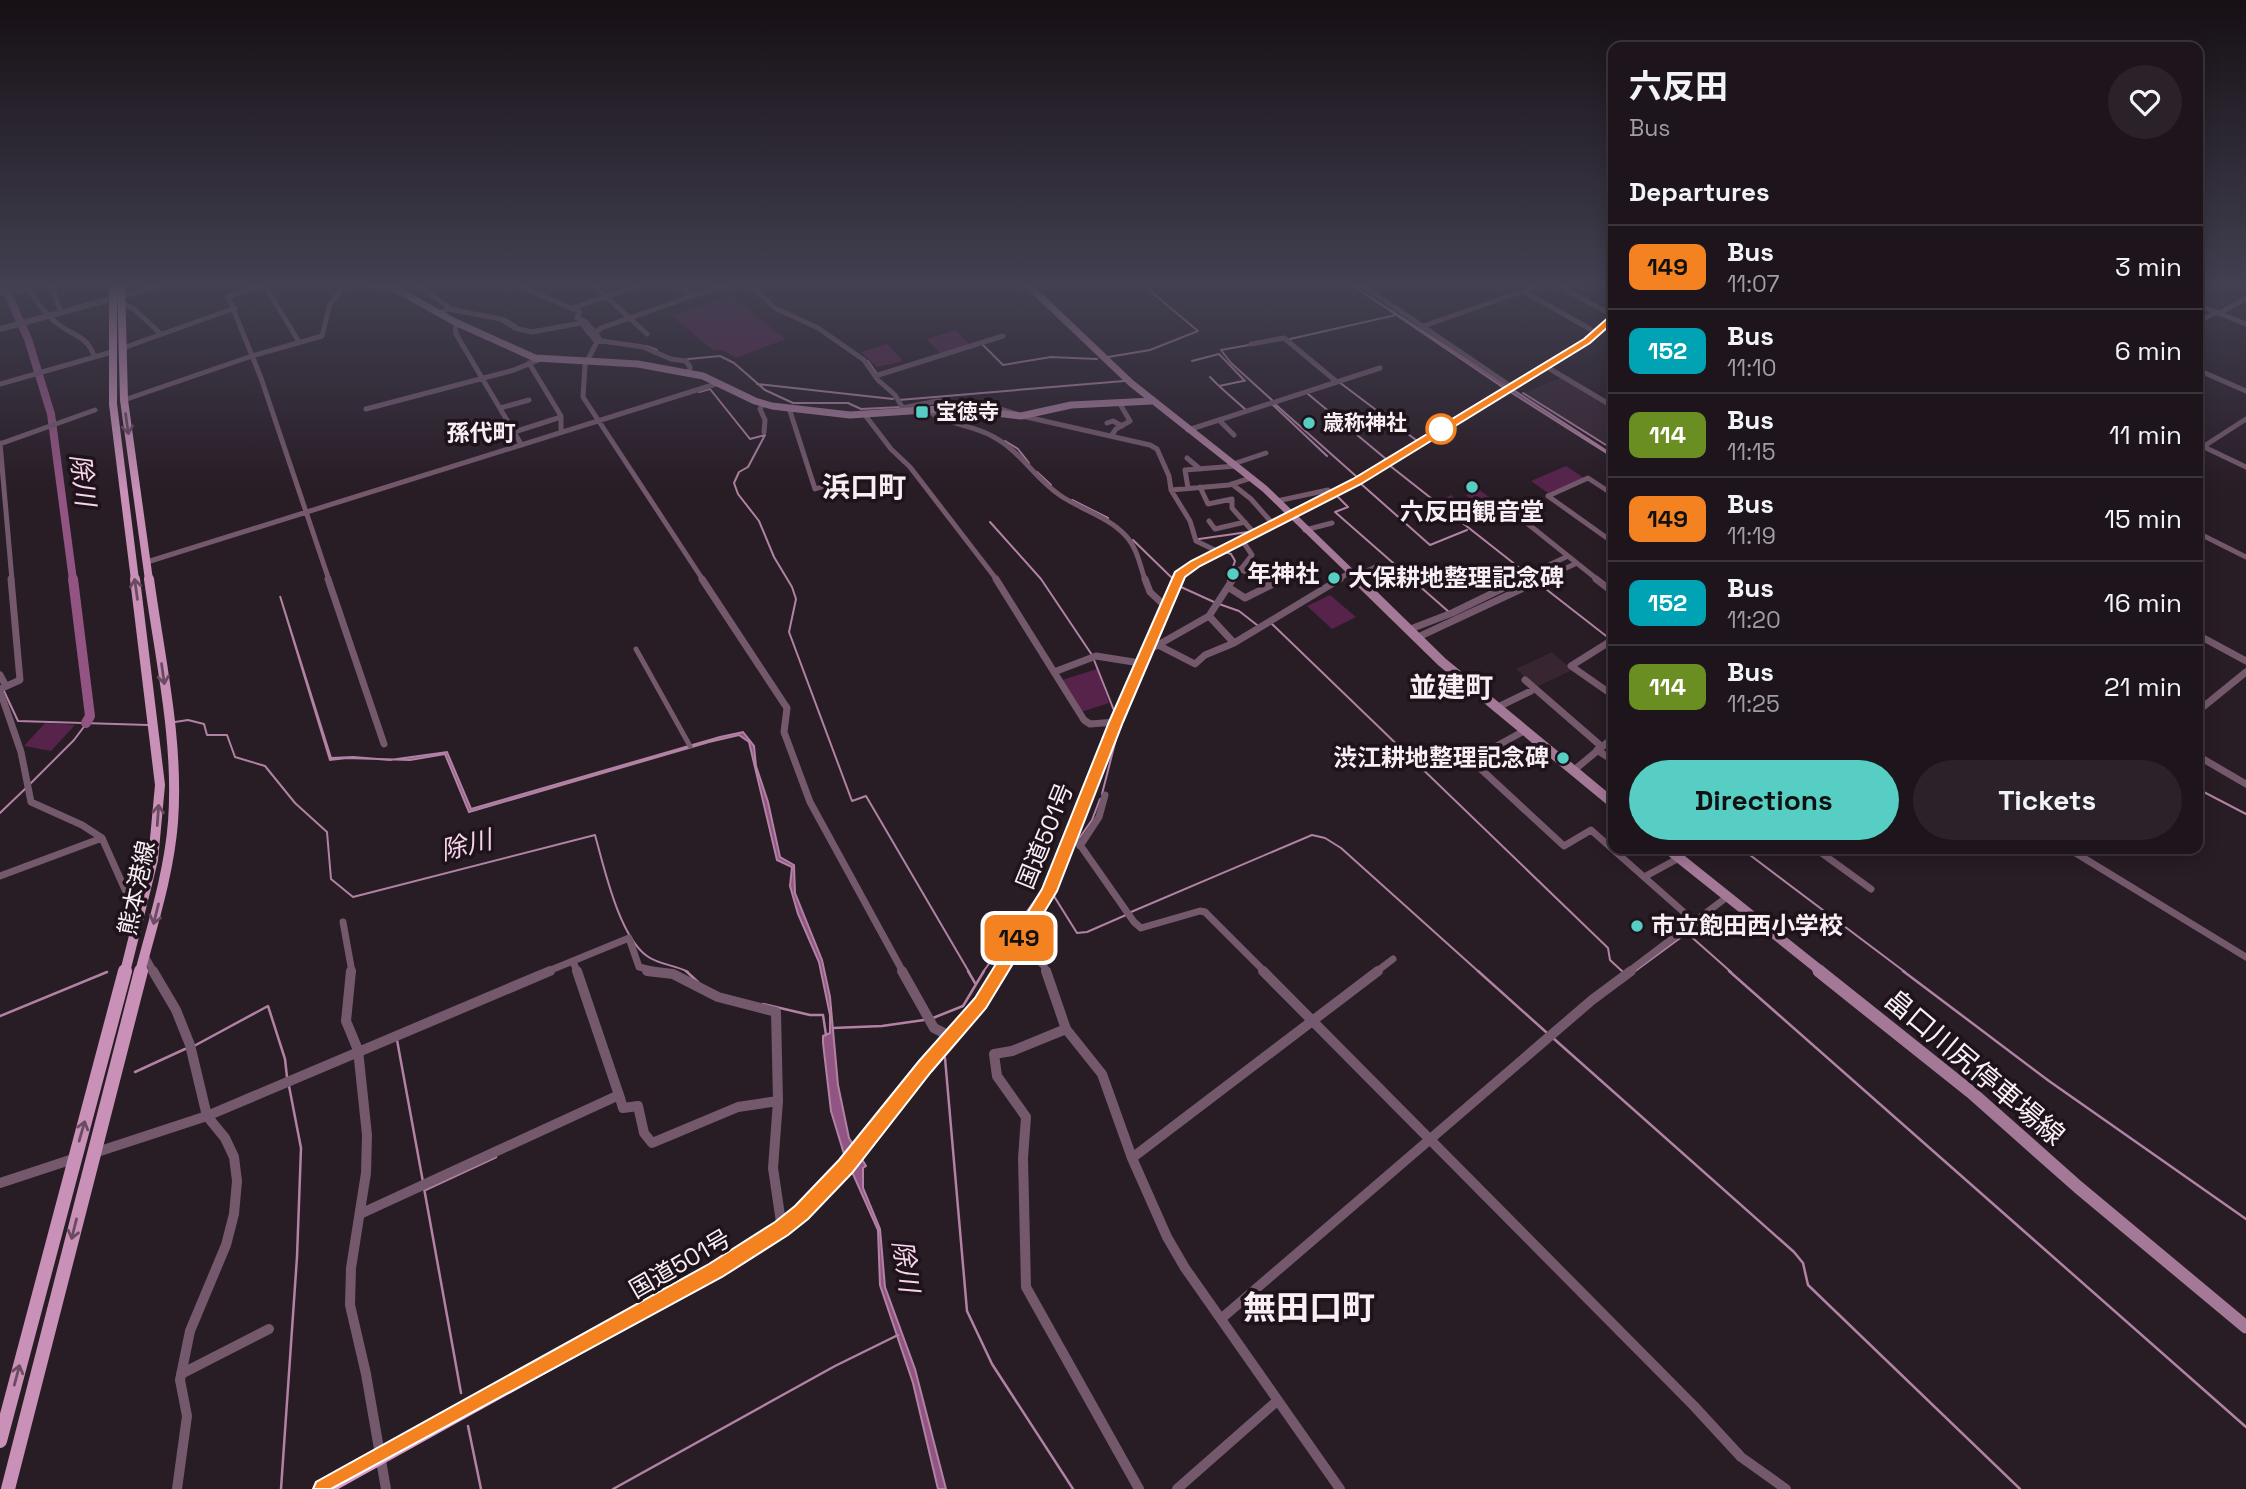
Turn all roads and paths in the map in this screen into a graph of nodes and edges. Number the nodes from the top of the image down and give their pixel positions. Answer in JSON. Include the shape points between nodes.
{"nodes":[{"id":1,"x":92,"y":352,"type":"edge"},
{"id":2,"x":107,"y":352,"type":"edge"},
{"id":3,"x":117,"y":352,"type":"edge"},
{"id":4,"x":251,"y":352,"type":"edge"},
{"id":5,"x":264,"y":352,"type":"edge"},
{"id":6,"x":467,"y":352,"type":"edge"},
{"id":7,"x":521,"y":352,"type":"edge"},
{"id":8,"x":588,"y":352,"type":"edge"},
{"id":9,"x":656,"y":352,"type":"edge"},
{"id":10,"x":853,"y":352,"type":"edge"},
{"id":11,"x":950,"y":352,"type":"edge"},
{"id":12,"x":1100,"y":352,"type":"edge"},
{"id":13,"x":1301,"y":352,"type":"edge"},
{"id":14,"x":1458,"y":352,"type":"edge"},
{"id":15,"x":1566,"y":352,"type":"edge"},
{"id":16,"x":93,"y":356,"type":"junction"},
{"id":17,"x":252,"y":356,"type":"junction"},
{"id":18,"x":541,"y":359,"type":"junction"},
{"id":19,"x":585,"y":362,"type":"junction"},
{"id":20,"x":529,"y":363,"type":"junction"},
{"id":21,"x":1545,"y":366,"type":"junction"},
{"id":22,"x":1380,"y":368,"type":"dead end"},
{"id":23,"x":2203,"y":372,"type":"edge"},
{"id":24,"x":689,"y":374,"type":"junction"},
{"id":25,"x":875,"y":376,"type":"junction"},
{"id":26,"x":482,"y":377,"type":"junction"},
{"id":27,"x":1337,"y":382,"type":"junction"},
{"id":28,"x":720,"y":383,"type":"junction"},
{"id":29,"x":0,"y":384,"type":"edge"},
{"id":30,"x":1509,"y":388,"type":"junction"},
{"id":31,"x":2246,"y":391,"type":"edge"},
{"id":32,"x":529,"y":400,"type":"dead end"},
{"id":33,"x":1152,"y":401,"type":"junction"},
{"id":34,"x":118,"y":402,"type":"junction"},
{"id":35,"x":1608,"y":403,"type":"edge"},
{"id":36,"x":763,"y":404,"type":"junction"},
{"id":37,"x":1120,"y":404,"type":"junction"},
{"id":38,"x":500,"y":408,"type":"junction"},
{"id":39,"x":789,"y":408,"type":"junction"},
{"id":40,"x":902,"y":408,"type":"junction"},
{"id":41,"x":94,"y":410,"type":"dead end"},
{"id":42,"x":366,"y":410,"type":"dead end"},
{"id":43,"x":927,"y":410,"type":"junction"},
{"id":44,"x":864,"y":415,"type":"junction"},
{"id":45,"x":1022,"y":416,"type":"junction"},
{"id":46,"x":561,"y":417,"type":"junction"},
{"id":47,"x":2246,"y":419,"type":"edge"},
{"id":48,"x":600,"y":420,"type":"junction"},
{"id":49,"x":1219,"y":420,"type":"junction"},
{"id":50,"x":1107,"y":423,"type":"dead end"},
{"id":51,"x":1122,"y":426,"type":"junction"},
{"id":52,"x":1188,"y":430,"type":"junction"},
{"id":53,"x":514,"y":432,"type":"junction"},
{"id":54,"x":561,"y":432,"type":"junction"},
{"id":55,"x":764,"y":432,"type":"dead end"},
{"id":56,"x":1234,"y":435,"type":"dead end"},
{"id":57,"x":1111,"y":436,"type":"junction"},
{"id":58,"x":0,"y":443,"type":"edge"},
{"id":59,"x":522,"y":444,"type":"junction"},
{"id":60,"x":2203,"y":445,"type":"edge"},
{"id":61,"x":2203,"y":448,"type":"edge"},
{"id":62,"x":1266,"y":453,"type":"dead end"},
{"id":63,"x":1187,"y":458,"type":"dead end"},
{"id":64,"x":1235,"y":465,"type":"junction"},
{"id":65,"x":2246,"y":467,"type":"edge"},
{"id":66,"x":1200,"y":469,"type":"junction"},
{"id":67,"x":135,"y":477,"type":"junction"},
{"id":68,"x":1251,"y":478,"type":"junction"},
{"id":69,"x":121,"y":480,"type":"junction"},
{"id":70,"x":830,"y":484,"type":"dead end"},
{"id":71,"x":1232,"y":484,"type":"junction"},
{"id":72,"x":1200,"y":487,"type":"junction"},
{"id":73,"x":1188,"y":488,"type":"junction"},
{"id":74,"x":1173,"y":490,"type":"junction"},
{"id":75,"x":1328,"y":490,"type":"dead end"},
{"id":76,"x":1608,"y":491,"type":"edge"},
{"id":77,"x":1247,"y":495,"type":"junction"},
{"id":78,"x":1232,"y":499,"type":"junction"},
{"id":79,"x":1277,"y":501,"type":"junction"},
{"id":80,"x":306,"y":512,"type":"junction"},
{"id":81,"x":1513,"y":512,"type":"dead end"},
{"id":82,"x":3,"y":514,"type":"edge"},
{"id":83,"x":1290,"y":515,"type":"junction"},
{"id":84,"x":1209,"y":521,"type":"dead end"},
{"id":85,"x":1245,"y":522,"type":"junction"},
{"id":86,"x":1332,"y":523,"type":"dead end"},
{"id":87,"x":1273,"y":524,"type":"junction"},
{"id":88,"x":1306,"y":530,"type":"junction"},
{"id":89,"x":1255,"y":534,"type":"junction"},
{"id":90,"x":2203,"y":536,"type":"edge"},
{"id":91,"x":1608,"y":539,"type":"edge"},
{"id":92,"x":1242,"y":541,"type":"junction"},
{"id":93,"x":1220,"y":552,"type":"junction"},
{"id":94,"x":1261,"y":553,"type":"dead end"},
{"id":95,"x":1252,"y":555,"type":"junction"},
{"id":96,"x":1568,"y":556,"type":"junction"},
{"id":97,"x":2246,"y":557,"type":"edge"},
{"id":98,"x":147,"y":562,"type":"junction"},
{"id":99,"x":1577,"y":563,"type":"junction"},
{"id":100,"x":1380,"y":565,"type":"dead end"},
{"id":101,"x":133,"y":566,"type":"junction"},
{"id":102,"x":1240,"y":569,"type":"junction"},
{"id":103,"x":1351,"y":575,"type":"junction"},
{"id":104,"x":1228,"y":587,"type":"junction"},
{"id":105,"x":1608,"y":588,"type":"edge"},
{"id":106,"x":1165,"y":606,"type":"junction"},
{"id":107,"x":1209,"y":616,"type":"junction"},
{"id":108,"x":1408,"y":630,"type":"junction"},
{"id":109,"x":157,"y":635,"type":"junction"},
{"id":110,"x":1416,"y":638,"type":"junction"},
{"id":111,"x":2203,"y":638,"type":"edge"},
{"id":112,"x":143,"y":639,"type":"junction"},
{"id":113,"x":1234,"y":643,"type":"junction"},
{"id":114,"x":1608,"y":643,"type":"edge"},
{"id":115,"x":1158,"y":645,"type":"junction"},
{"id":116,"x":636,"y":649,"type":"dead end"},
{"id":117,"x":1147,"y":650,"type":"junction"},
{"id":118,"x":2246,"y":661,"type":"edge"},
{"id":119,"x":1140,"y":663,"type":"junction"},
{"id":120,"x":1054,"y":672,"type":"junction"},
{"id":121,"x":2246,"y":672,"type":"edge"},
{"id":122,"x":0,"y":675,"type":"edge"},
{"id":123,"x":1525,"y":680,"type":"dead end"},
{"id":124,"x":2,"y":688,"type":"edge"},
{"id":125,"x":1531,"y":691,"type":"dead end"},
{"id":126,"x":1608,"y":692,"type":"edge"},
{"id":127,"x":2203,"y":706,"type":"edge"},
{"id":128,"x":1496,"y":708,"type":"junction"},
{"id":129,"x":1116,"y":722,"type":"junction"},
{"id":130,"x":1524,"y":731,"type":"junction"},
{"id":131,"x":1608,"y":741,"type":"edge"},
{"id":132,"x":384,"y":744,"type":"dead end"},
{"id":133,"x":690,"y":746,"type":"dead end"},
{"id":134,"x":1599,"y":748,"type":"junction"},
{"id":135,"x":1608,"y":756,"type":"edge"},
{"id":136,"x":174,"y":757,"type":"junction"},
{"id":137,"x":2203,"y":759,"type":"edge"},
{"id":138,"x":157,"y":763,"type":"junction"},
{"id":139,"x":1573,"y":771,"type":"junction"},
{"id":140,"x":2246,"y":784,"type":"edge"},
{"id":141,"x":1105,"y":795,"type":"dead end"},
{"id":142,"x":1608,"y":799,"type":"edge"},
{"id":143,"x":1071,"y":832,"type":"junction"},
{"id":144,"x":102,"y":838,"type":"junction"},
{"id":145,"x":1608,"y":845,"type":"edge"},
{"id":146,"x":1080,"y":846,"type":"junction"},
{"id":147,"x":1618,"y":854,"type":"edge"},
{"id":148,"x":1674,"y":854,"type":"edge"},
{"id":149,"x":1823,"y":854,"type":"edge"},
{"id":150,"x":2077,"y":854,"type":"edge"},
{"id":151,"x":1679,"y":858,"type":"junction"},
{"id":152,"x":0,"y":876,"type":"edge"},
{"id":153,"x":1644,"y":877,"type":"junction"},
{"id":154,"x":1871,"y":889,"type":"dead end"},
{"id":155,"x":1727,"y":897,"type":"junction"},
{"id":156,"x":142,"y":908,"type":"junction"},
{"id":157,"x":343,"y":922,"type":"dead end"},
{"id":158,"x":1696,"y":923,"type":"junction"},
{"id":159,"x":1017,"y":942,"type":"junction"},
{"id":160,"x":145,"y":956,"type":"junction"},
{"id":161,"x":2246,"y":957,"type":"edge"},
{"id":162,"x":1393,"y":959,"type":"dead end"},
{"id":163,"x":573,"y":961,"type":"junction"},
{"id":164,"x":1312,"y":1021,"type":"junction"},
{"id":165,"x":1066,"y":1030,"type":"junction"},
{"id":166,"x":951,"y":1037,"type":"junction"},
{"id":167,"x":358,"y":1050,"type":"junction"},
{"id":168,"x":619,"y":1095,"type":"junction"},
{"id":169,"x":778,"y":1101,"type":"junction"},
{"id":170,"x":207,"y":1116,"type":"junction"},
{"id":171,"x":1429,"y":1139,"type":"junction"},
{"id":172,"x":93,"y":1153,"type":"junction"},
{"id":173,"x":1132,"y":1158,"type":"junction"},
{"id":174,"x":74,"y":1159,"type":"junction"},
{"id":175,"x":0,"y":1183,"type":"edge"},
{"id":176,"x":360,"y":1214,"type":"junction"},
{"id":177,"x":782,"y":1228,"type":"junction"},
{"id":178,"x":1222,"y":1318,"type":"junction"},
{"id":179,"x":2246,"y":1327,"type":"edge"},
{"id":180,"x":269,"y":1329,"type":"dead end"},
{"id":181,"x":181,"y":1374,"type":"junction"},
{"id":182,"x":1277,"y":1401,"type":"junction"},
{"id":183,"x":0,"y":1441,"type":"edge"},
{"id":184,"x":381,"y":1455,"type":"junction"},
{"id":185,"x":8,"y":1489,"type":"edge"},
{"id":186,"x":177,"y":1489,"type":"edge"},
{"id":187,"x":324,"y":1489,"type":"edge"},
{"id":188,"x":386,"y":1489,"type":"edge"},
{"id":189,"x":1139,"y":1489,"type":"edge"},
{"id":190,"x":1177,"y":1489,"type":"edge"},
{"id":191,"x":1340,"y":1489,"type":"edge"},
{"id":192,"x":1786,"y":1489,"type":"edge"}],
"edges":[{"from":1,"to":16,"type":"street"},
{"from":2,"to":16,"type":"street"},
{"from":3,"to":34,"type":"main road","name":"熊本港線"},
{"from":4,"to":17,"type":"street"},
{"from":5,"to":17,"type":"street"},
{"from":6,"to":26,"type":"street"},
{"from":7,"to":18,"type":"main road"},
{"from":8,"to":19,"type":"street"},
{"from":9,"to":24,"type":"street","via":[[675,362],[685,361]]},
{"from":10,"to":25,"type":"street"},
{"from":11,"to":25,"type":"street"},
{"from":12,"to":33,"type":"main road"},
{"from":13,"to":27,"type":"street"},
{"from":14,"to":30,"type":"street"},
{"from":15,"to":21,"type":"highway","name":"国道501号"},
{"from":16,"to":29,"type":"street"},
{"from":17,"to":34,"type":"street"},
{"from":17,"to":80,"type":"street"},
{"from":18,"to":19,"type":"main road"},
{"from":18,"to":20,"type":"street"},
{"from":19,"to":24,"type":"main road","via":[[638,364]]},
{"from":19,"to":48,"type":"street","via":[[582,394]]},
{"from":20,"to":26,"type":"street"},
{"from":20,"to":46,"type":"street"},
{"from":21,"to":30,"type":"highway","name":"国道501号"},
{"from":21,"to":35,"type":"street"},
{"from":22,"to":27,"type":"street"},
{"from":23,"to":31,"type":"street"},
{"from":24,"to":28,"type":"main road"},
{"from":25,"to":40,"type":"street"},
{"from":26,"to":38,"type":"street"},
{"from":26,"to":42,"type":"street"},
{"from":27,"to":49,"type":"street"},
{"from":28,"to":36,"type":"main road"},
{"from":28,"to":48,"type":"street"},
{"from":30,"to":83,"type":"highway","name":"国道501号","via":[[1343,489]]},
{"from":32,"to":38,"type":"street"},
{"from":33,"to":37,"type":"main road"},
{"from":33,"to":52,"type":"main road"},
{"from":34,"to":67,"type":"main road","name":"熊本港線","one_way":true},
{"from":34,"to":69,"type":"main road","name":"熊本港線"},
{"from":36,"to":39,"type":"main road"},
{"from":36,"to":55,"type":"street"},
{"from":37,"to":45,"type":"main road","via":[[1071,405]]},
{"from":37,"to":51,"type":"street","via":[[1130,421]]},
{"from":38,"to":53,"type":"street"},
{"from":39,"to":44,"type":"main road"},
{"from":39,"to":70,"type":"street","via":[[815,489]]},
{"from":40,"to":43,"type":"main road"},
{"from":40,"to":44,"type":"main road"},
{"from":40,"to":45,"type":"street","via":[[937,401],[995,407]]},
{"from":41,"to":58,"type":"street"},
{"from":43,"to":45,"type":"main road","via":[[967,408]]},
{"from":43,"to":106,"type":"street","via":[[1006,443],[1060,496],[1119,529],[1131,540],[1150,592]]},
{"from":44,"to":120,"type":"street","via":[[1008,595]]},
{"from":45,"to":57,"type":"street"},
{"from":46,"to":53,"type":"street"},
{"from":46,"to":54,"type":"street"},
{"from":47,"to":60,"type":"street"},
{"from":48,"to":54,"type":"street"},
{"from":48,"to":166,"type":"street","via":[[787,708],[784,732],[810,802],[934,1028]]},
{"from":49,"to":52,"type":"street"},
{"from":49,"to":56,"type":"street"},
{"from":50,"to":51,"type":"street"},
{"from":51,"to":57,"type":"street"},
{"from":52,"to":64,"type":"main road"},
{"from":53,"to":59,"type":"street"},
{"from":54,"to":59,"type":"street"},
{"from":57,"to":74,"type":"street","via":[[1157,449]]},
{"from":58,"to":82,"type":"street"},
{"from":59,"to":80,"type":"street"},
{"from":61,"to":65,"type":"street"},
{"from":62,"to":64,"type":"street"},
{"from":63,"to":66,"type":"street"},
{"from":64,"to":66,"type":"street"},
{"from":64,"to":68,"type":"main road"},
{"from":66,"to":73,"type":"street","via":[[1183,472]]},
{"from":67,"to":69,"type":"main road"},
{"from":67,"to":98,"type":"main road","name":"熊本港線"},
{"from":68,"to":71,"type":"street"},
{"from":68,"to":79,"type":"main road"},
{"from":69,"to":101,"type":"main road","name":"熊本港線"},
{"from":71,"to":72,"type":"street"},
{"from":71,"to":77,"type":"street"},
{"from":72,"to":73,"type":"street"},
{"from":72,"to":78,"type":"street","via":[[1208,504]]},
{"from":73,"to":74,"type":"street"},
{"from":74,"to":93,"type":"street","via":[[1196,541]]},
{"from":75,"to":79,"type":"street"},
{"from":76,"to":91,"type":"street","via":[[1588,478],[1548,496]]},
{"from":77,"to":78,"type":"street"},
{"from":77,"to":87,"type":"street"},
{"from":78,"to":85,"type":"street","via":[[1232,508]]},
{"from":79,"to":83,"type":"main road"},
{"from":80,"to":98,"type":"street"},
{"from":80,"to":132,"type":"street"},
{"from":81,"to":96,"type":"street"},
{"from":82,"to":124,"type":"street","via":[[19,680]]},
{"from":83,"to":87,"type":"highway","name":"国道501号"},
{"from":83,"to":88,"type":"main road"},
{"from":84,"to":85,"type":"street","via":[[1215,529]]},
{"from":85,"to":89,"type":"street"},
{"from":86,"to":88,"type":"street"},
{"from":87,"to":89,"type":"highway","name":"国道501号"},
{"from":88,"to":103,"type":"main road"},
{"from":89,"to":92,"type":"highway","name":"国道501号"},
{"from":90,"to":97,"type":"street"},
{"from":92,"to":93,"type":"highway","name":"国道501号"},
{"from":92,"to":95,"type":"street"},
{"from":93,"to":106,"type":"highway","name":"国道501号","via":[[1180,575]]},
{"from":94,"to":95,"type":"street"},
{"from":95,"to":102,"type":"street"},
{"from":96,"to":99,"type":"street"},
{"from":96,"to":108,"type":"street"},
{"from":98,"to":101,"type":"main road"},
{"from":98,"to":109,"type":"main road","name":"熊本港線"},
{"from":99,"to":105,"type":"street"},
{"from":99,"to":110,"type":"street"},
{"from":100,"to":103,"type":"street"},
{"from":112,"to":101,"type":"main road","name":"熊本港線","one_way":true},
{"from":102,"to":104,"type":"street"},
{"from":102,"to":104,"type":"street","via":[[1270,585],[1245,597]]},
{"from":103,"to":108,"type":"main road"},
{"from":103,"to":113,"type":"street"},
{"from":104,"to":107,"type":"street"},
{"from":106,"to":117,"type":"highway","name":"国道501号"},
{"from":107,"to":113,"type":"street"},
{"from":107,"to":115,"type":"street"},
{"from":108,"to":110,"type":"main road"},
{"from":109,"to":112,"type":"main road"},
{"from":109,"to":136,"type":"main road","name":"熊本港線","one_way":true},
{"from":110,"to":128,"type":"main road"},
{"from":111,"to":118,"type":"street"},
{"from":112,"to":138,"type":"main road","name":"熊本港線"},
{"from":113,"to":115,"type":"street","via":[[1195,664]]},
{"from":114,"to":126,"type":"street","via":[[1571,666]]},
{"from":115,"to":117,"type":"street"},
{"from":116,"to":133,"type":"street"},
{"from":117,"to":119,"type":"highway","name":"国道501号"},
{"from":119,"to":120,"type":"street","via":[[1096,656]]},
{"from":119,"to":129,"type":"highway","name":"国道501号"},
{"from":120,"to":129,"type":"street","via":[[1084,720],[1090,724]]},
{"from":121,"to":127,"type":"street"},
{"from":122,"to":124,"type":"street"},
{"from":123,"to":134,"type":"street"},
{"from":124,"to":144,"type":"street","via":[[31,802]]},
{"from":125,"to":128,"type":"street"},
{"from":128,"to":130,"type":"main road"},
{"from":129,"to":143,"type":"highway","name":"国道501号"},
{"from":130,"to":139,"type":"main road"},
{"from":130,"to":145,"type":"street","via":[[1471,760],[1564,845],[1591,830]]},
{"from":131,"to":134,"type":"street"},
{"from":134,"to":135,"type":"street"},
{"from":134,"to":139,"type":"street"},
{"from":136,"to":138,"type":"main road"},
{"from":136,"to":160,"type":"main road","name":"熊本港線","one_way":true,"via":[[171,838]]},
{"from":137,"to":140,"type":"street"},
{"from":156,"to":138,"type":"main road","name":"熊本港線","one_way":true,"via":[[157,831]]},
{"from":139,"to":142,"type":"main road"},
{"from":141,"to":146,"type":"street","via":[[1099,817]]},
{"from":143,"to":146,"type":"street"},
{"from":143,"to":159,"type":"highway","name":"国道501号","via":[[1049,891]]},
{"from":144,"to":152,"type":"street"},
{"from":144,"to":156,"type":"street","via":[[131,903]]},
{"from":146,"to":164,"type":"street","via":[[1141,928],[1205,912]]},
{"from":147,"to":153,"type":"street"},
{"from":148,"to":151,"type":"main road","name":"畠口川尻停車場線"},
{"from":149,"to":154,"type":"street"},
{"from":150,"to":161,"type":"street"},
{"from":151,"to":153,"type":"street"},
{"from":151,"to":155,"type":"main road","name":"畠口川尻停車場線"},
{"from":153,"to":158,"type":"street"},
{"from":155,"to":158,"type":"street"},
{"from":155,"to":179,"type":"main road","name":"畠口川尻停車場線","via":[[1972,1093]]},
{"from":174,"to":156,"type":"main road","name":"熊本港線","one_way":true},
{"from":157,"to":167,"type":"street","via":[[352,974],[346,1021]]},
{"from":158,"to":171,"type":"street","via":[[1591,1000]]},
{"from":159,"to":165,"type":"street","via":[[1044,967]]},
{"from":159,"to":166,"type":"highway","name":"国道501号","via":[[981,1003]]},
{"from":160,"to":170,"type":"street","via":[[190,1045]]},
{"from":160,"to":172,"type":"main road","name":"熊本港線"},
{"from":162,"to":164,"type":"street"},
{"from":163,"to":167,"type":"street"},
{"from":163,"to":168,"type":"street"},
{"from":163,"to":169,"type":"street","via":[[629,938],[643,970],[673,974],[718,997],[776,1013]]},
{"from":164,"to":171,"type":"street"},
{"from":164,"to":173,"type":"street"},
{"from":165,"to":173,"type":"street","via":[[1102,1074]]},
{"from":165,"to":189,"type":"street","via":[[994,1054],[997,1076],[1026,1117],[1026,1287]]},
{"from":166,"to":177,"type":"highway","name":"国道501号","via":[[846,1167]]},
{"from":167,"to":170,"type":"street"},
{"from":167,"to":176,"type":"street","via":[[367,1135]]},
{"from":168,"to":169,"type":"street","via":[[623,1108],[638,1106],[644,1133],[652,1143],[738,1107]]},
{"from":168,"to":176,"type":"street"},
{"from":169,"to":177,"type":"street","via":[[773,1168]]},
{"from":170,"to":172,"type":"street"},
{"from":170,"to":181,"type":"street","via":[[234,1157],[234,1214],[190,1331]]},
{"from":171,"to":178,"type":"street"},
{"from":171,"to":192,"type":"street","via":[[1741,1457]]},
{"from":172,"to":185,"type":"main road","name":"熊本港線","one_way":true},
{"from":173,"to":178,"type":"street","via":[[1167,1237]]},
{"from":174,"to":175,"type":"street"},
{"from":183,"to":174,"type":"main road","name":"熊本港線","one_way":true},
{"from":176,"to":184,"type":"street","via":[[350,1305]]},
{"from":177,"to":184,"type":"highway","name":"国道501号","via":[[716,1271]]},
{"from":178,"to":182,"type":"street"},
{"from":180,"to":181,"type":"street"},
{"from":181,"to":186,"type":"street","via":[[187,1416]]},
{"from":182,"to":190,"type":"street"},
{"from":182,"to":191,"type":"street"},
{"from":184,"to":187,"type":"highway","name":"国道501号"},
{"from":184,"to":188,"type":"street"}]}
